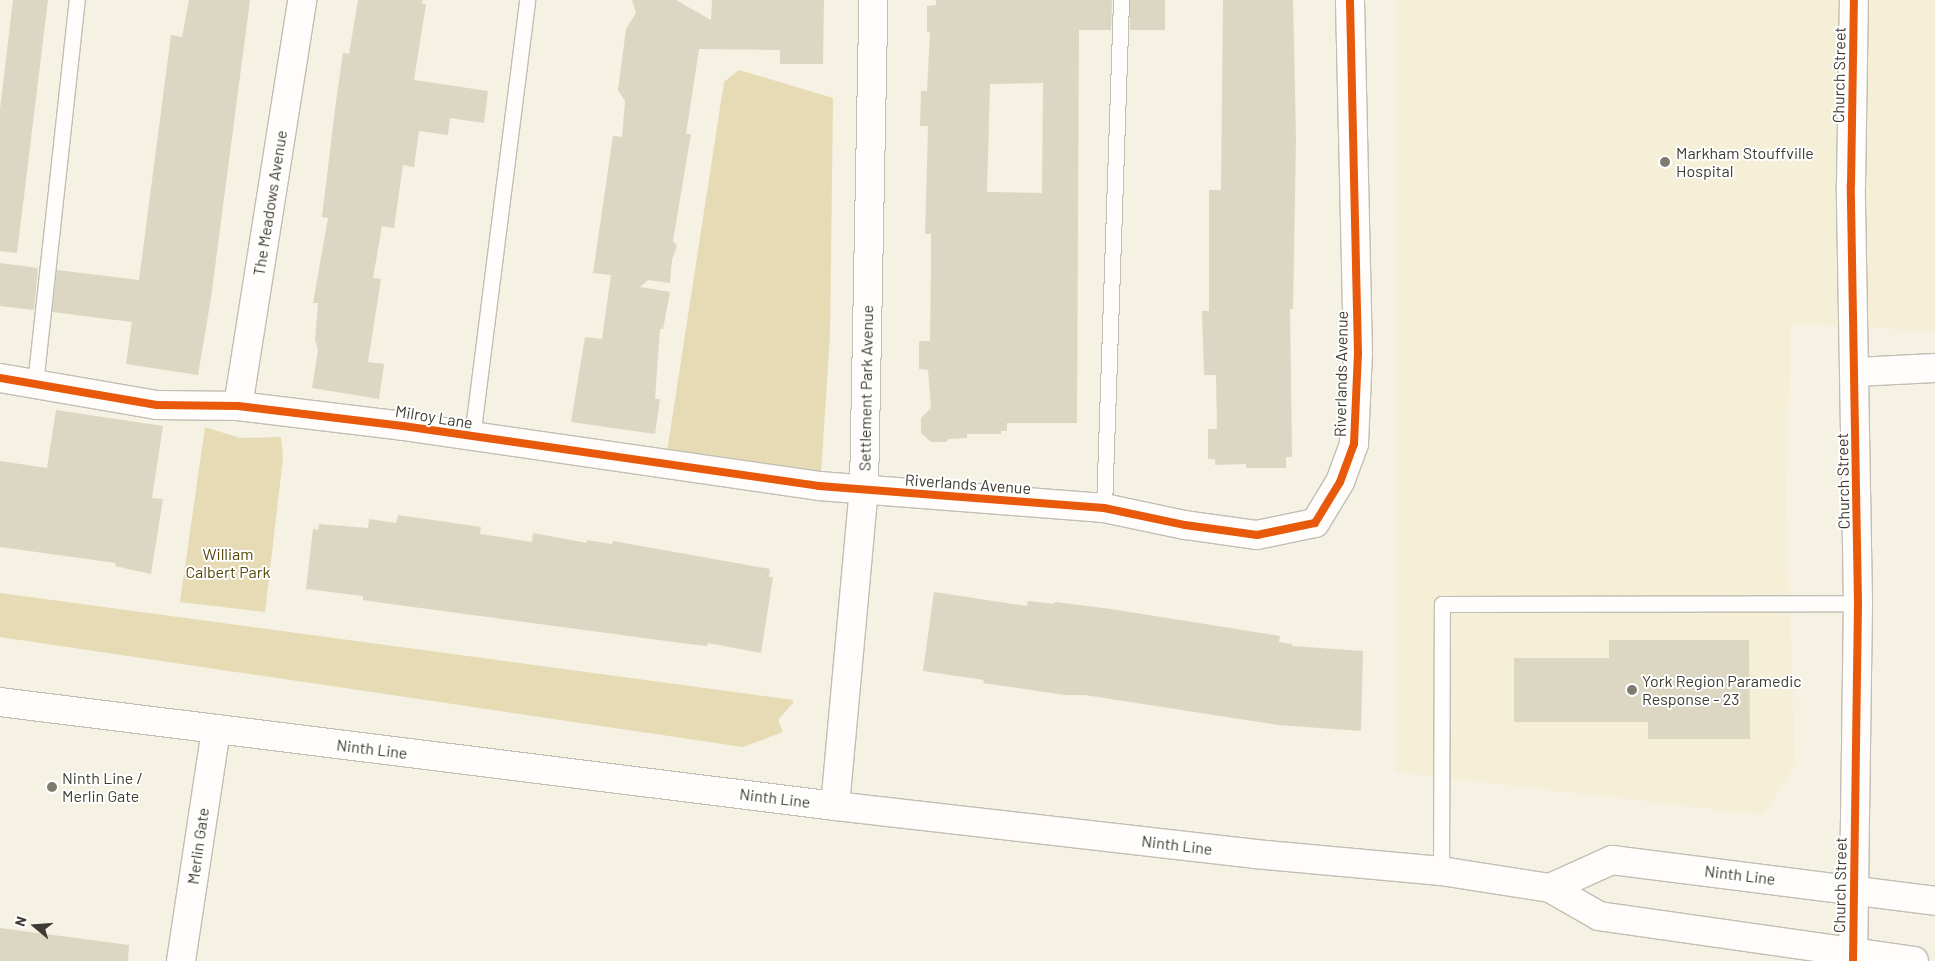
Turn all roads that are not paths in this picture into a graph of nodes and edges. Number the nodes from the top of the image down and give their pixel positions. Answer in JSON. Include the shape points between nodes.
{"nodes":[{"id":1,"x":77,"y":0,"type":"edge"},
{"id":2,"x":302,"y":0,"type":"edge"},
{"id":3,"x":527,"y":0,"type":"edge"},
{"id":4,"x":873,"y":0,"type":"edge"},
{"id":5,"x":1121,"y":0,"type":"edge"},
{"id":6,"x":1350,"y":0,"type":"edge"},
{"id":7,"x":1854,"y":0,"type":"edge"},
{"id":8,"x":1935,"y":368,"type":"edge"},
{"id":9,"x":1856,"y":372,"type":"junction"},
{"id":10,"x":0,"y":378,"type":"edge"},
{"id":11,"x":34,"y":384,"type":"junction"},
{"id":12,"x":238,"y":406,"type":"junction"},
{"id":13,"x":472,"y":437,"type":"junction"},
{"id":14,"x":864,"y":489,"type":"junction"},
{"id":15,"x":1104,"y":508,"type":"junction"},
{"id":16,"x":1858,"y":603,"type":"junction"},
{"id":17,"x":0,"y":702,"type":"edge"},
{"id":18,"x":216,"y":730,"type":"junction"},
{"id":19,"x":835,"y":806,"type":"junction"},
{"id":20,"x":1441,"y":871,"type":"junction"},
{"id":21,"x":1550,"y":888,"type":"junction"},
{"id":22,"x":1854,"y":889,"type":"junction"},
{"id":23,"x":1935,"y":901,"type":"edge"},
{"id":24,"x":1853,"y":956,"type":"edge"},
{"id":25,"x":181,"y":961,"type":"edge"},
{"id":26,"x":1914,"y":961,"type":"edge"}],
"edges":[{"from":1,"to":11,"type":"lane"},
{"from":2,"to":12,"type":"street","name":"The Meadows Avenue"},
{"from":3,"to":13,"type":"lane"},
{"from":4,"to":14,"type":"street","name":"Settlement Park Avenue"},
{"from":5,"to":15,"type":"lane"},
{"from":6,"to":15,"type":"street","name":"Riverlands Avenue","via":[[1358,354],[1354,444],[1340,482],[1315,522],[1257,535],[1185,526]]},
{"from":7,"to":9,"type":"street","name":"Church Street","via":[[1851,185]]},
{"from":8,"to":9,"type":"street"},
{"from":9,"to":16,"type":"street","name":"Church Street"},
{"from":10,"to":11,"type":"street","name":"Milroy Lane"},
{"from":11,"to":12,"type":"street","name":"Milroy Lane","via":[[157,405]]},
{"from":12,"to":13,"type":"street","name":"Milroy Lane"},
{"from":13,"to":14,"type":"street","name":"Milroy Lane","via":[[819,486]]},
{"from":14,"to":15,"type":"street","name":"Riverlands Avenue"},
{"from":14,"to":19,"type":"street","name":"Settlement Park Avenue"},
{"from":16,"to":20,"type":"lane","via":[[1442,604]]},
{"from":16,"to":22,"type":"street","name":"Church Street"},
{"from":17,"to":18,"type":"street","name":"Ninth Line"},
{"from":18,"to":19,"type":"street","name":"Ninth Line"},
{"from":18,"to":25,"type":"street","name":"Merlin Gate"},
{"from":19,"to":20,"type":"street","name":"Ninth Line","via":[[1255,854]]},
{"from":20,"to":21,"type":"street","name":"Ninth Line"},
{"from":21,"to":22,"type":"street","name":"Ninth Line","via":[[1612,860]]},
{"from":21,"to":24,"type":"street","name":"Ninth Line","via":[[1599,916]]},
{"from":22,"to":23,"type":"street","name":"Ninth Line"},
{"from":22,"to":24,"type":"street","name":"Church Street"},
{"from":24,"to":26,"type":"street","name":"Ninth Line"}]}
